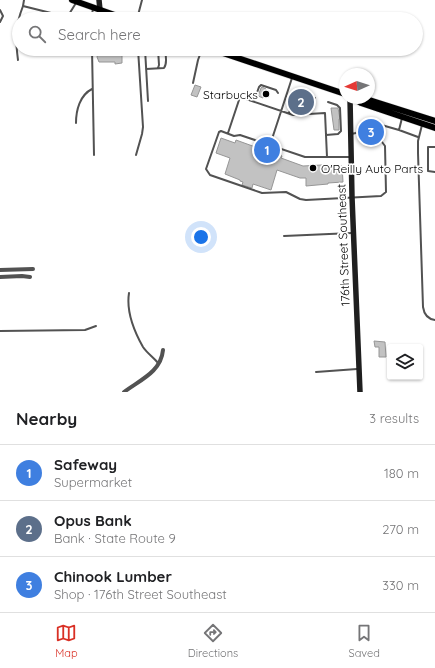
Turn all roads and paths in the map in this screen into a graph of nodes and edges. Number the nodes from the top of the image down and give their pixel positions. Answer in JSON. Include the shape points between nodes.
{"nodes":[{"id":1,"x":24,"y":0,"type":"edge"},
{"id":2,"x":99,"y":0,"type":"edge"},
{"id":3,"x":142,"y":0,"type":"edge"},
{"id":4,"x":74,"y":1,"type":"edge"},
{"id":5,"x":85,"y":2,"type":"edge"},
{"id":6,"x":23,"y":6,"type":"junction"},
{"id":7,"x":93,"y":7,"type":"junction"},
{"id":8,"x":0,"y":10,"type":"edge"},
{"id":9,"x":101,"y":10,"type":"junction"},
{"id":10,"x":21,"y":12,"type":"edge"},
{"id":11,"x":45,"y":12,"type":"edge"},
{"id":12,"x":69,"y":12,"type":"edge"},
{"id":13,"x":92,"y":12,"type":"edge"},
{"id":14,"x":107,"y":12,"type":"edge"},
{"id":15,"x":139,"y":12,"type":"edge"},
{"id":16,"x":0,"y":22,"type":"edge"},
{"id":17,"x":17,"y":56,"type":"edge"},
{"id":18,"x":92,"y":56,"type":"edge"},
{"id":19,"x":138,"y":56,"type":"edge"},
{"id":20,"x":145,"y":56,"type":"edge"},
{"id":21,"x":159,"y":56,"type":"edge"},
{"id":22,"x":166,"y":56,"type":"edge"},
{"id":23,"x":199,"y":56,"type":"edge"},
{"id":24,"x":232,"y":56,"type":"edge"},
{"id":25,"x":18,"y":60,"type":"dead end"},
{"id":26,"x":158,"y":68,"type":"junction"},
{"id":27,"x":146,"y":69,"type":"junction"},
{"id":28,"x":293,"y":76,"type":"junction"},
{"id":29,"x":193,"y":82,"type":"dead end"},
{"id":30,"x":92,"y":89,"type":"junction"},
{"id":31,"x":339,"y":92,"type":"edge"},
{"id":32,"x":278,"y":93,"type":"dead end"},
{"id":33,"x":315,"y":98,"type":"dead end"},
{"id":34,"x":148,"y":101,"type":"dead end"},
{"id":35,"x":254,"y":101,"type":"junction"},
{"id":36,"x":328,"y":102,"type":"dead end"},
{"id":37,"x":375,"y":102,"type":"edge"},
{"id":38,"x":350,"y":104,"type":"edge"},
{"id":39,"x":364,"y":104,"type":"edge"},
{"id":40,"x":282,"y":110,"type":"junction"},
{"id":41,"x":289,"y":113,"type":"junction"},
{"id":42,"x":403,"y":117,"type":"junction"},
{"id":43,"x":435,"y":121,"type":"edge"},
{"id":44,"x":76,"y":123,"type":"dead end"},
{"id":45,"x":422,"y":123,"type":"junction"},
{"id":46,"x":383,"y":126,"type":"junction"},
{"id":47,"x":435,"y":128,"type":"edge"},
{"id":48,"x":399,"y":130,"type":"junction"},
{"id":49,"x":228,"y":133,"type":"junction"},
{"id":50,"x":350,"y":134,"type":"junction"},
{"id":51,"x":326,"y":136,"type":"junction"},
{"id":52,"x":419,"y":138,"type":"junction"},
{"id":53,"x":270,"y":145,"type":"junction"},
{"id":54,"x":435,"y":147,"type":"edge"},
{"id":55,"x":94,"y":155,"type":"dead end"},
{"id":56,"x":136,"y":155,"type":"dead end"},
{"id":57,"x":351,"y":156,"type":"junction"},
{"id":58,"x":327,"y":157,"type":"junction"},
{"id":59,"x":435,"y":172,"type":"edge"},
{"id":60,"x":352,"y":197,"type":"junction"},
{"id":61,"x":353,"y":233,"type":"junction"},
{"id":62,"x":284,"y":236,"type":"dead end"},
{"id":63,"x":32,"y":269,"type":"dead end"},
{"id":64,"x":0,"y":270,"type":"edge"},
{"id":65,"x":0,"y":277,"type":"edge"},
{"id":66,"x":30,"y":277,"type":"dead end"},
{"id":67,"x":129,"y":293,"type":"dead end"},
{"id":68,"x":435,"y":320,"type":"edge"},
{"id":69,"x":96,"y":326,"type":"dead end"},
{"id":70,"x":0,"y":331,"type":"edge"},
{"id":71,"x":163,"y":350,"type":"dead end"},
{"id":72,"x":159,"y":364,"type":"junction"},
{"id":73,"x":359,"y":368,"type":"junction"},
{"id":74,"x":316,"y":372,"type":"dead end"},
{"id":75,"x":124,"y":392,"type":"edge"},
{"id":76,"x":360,"y":392,"type":"edge"}],
"edges":[{"from":1,"to":6,"type":"lane"},
{"from":2,"to":9,"type":"street"},
{"from":3,"to":15,"type":"lane"},
{"from":4,"to":5,"type":"main road"},
{"from":4,"to":12,"type":"lane"},
{"from":5,"to":7,"type":"main road"},
{"from":6,"to":10,"type":"lane"},
{"from":6,"to":11,"type":"lane"},
{"from":7,"to":9,"type":"main road"},
{"from":7,"to":13,"type":"lane"},
{"from":8,"to":16,"type":"lane"},
{"from":9,"to":14,"type":"main road"},
{"from":17,"to":25,"type":"lane"},
{"from":18,"to":30,"type":"lane"},
{"from":19,"to":56,"type":"lane","via":[[143,127]]},
{"from":20,"to":27,"type":"lane"},
{"from":21,"to":26,"type":"lane"},
{"from":22,"to":26,"type":"lane","via":[[166,66]]},
{"from":23,"to":29,"type":"lane"},
{"from":24,"to":28,"type":"main road"},
{"from":26,"to":27,"type":"lane"},
{"from":27,"to":34,"type":"lane"},
{"from":28,"to":31,"type":"main road"},
{"from":28,"to":40,"type":"lane"},
{"from":30,"to":44,"type":"lane","via":[[86,92],[76,112]]},
{"from":30,"to":55,"type":"lane"},
{"from":32,"to":35,"type":"lane","via":[[261,85]]},
{"from":33,"to":41,"type":"lane","via":[[304,94],[297,95]]},
{"from":35,"to":40,"type":"lane"},
{"from":35,"to":49,"type":"lane","via":[[240,97]]},
{"from":36,"to":51,"type":"lane","via":[[340,108],[341,131]]},
{"from":37,"to":43,"type":"main road"},
{"from":38,"to":50,"type":"street","name":"176th Street Southeast"},
{"from":39,"to":42,"type":"main road"},
{"from":40,"to":41,"type":"lane"},
{"from":40,"to":53,"type":"lane"},
{"from":41,"to":51,"type":"lane","via":[[325,113]]},
{"from":42,"to":45,"type":"main road"},
{"from":42,"to":48,"type":"lane"},
{"from":45,"to":47,"type":"main road"},
{"from":45,"to":52,"type":"lane"},
{"from":46,"to":48,"type":"lane"},
{"from":46,"to":50,"type":"lane","via":[[366,122],[356,133]]},
{"from":46,"to":60,"type":"lane","via":[[379,138],[385,146],[386,192],[381,196]]},
{"from":48,"to":52,"type":"lane"},
{"from":49,"to":53,"type":"lane"},
{"from":49,"to":60,"type":"lane","via":[[219,132],[206,169],[210,175],[262,194],[286,192],[306,200]]},
{"from":50,"to":57,"type":"street","name":"176th Street Southeast"},
{"from":51,"to":58,"type":"lane"},
{"from":52,"to":68,"type":"lane","via":[[423,307],[426,316]]},
{"from":53,"to":58,"type":"lane","via":[[305,157]]},
{"from":54,"to":59,"type":"lane","via":[[428,147],[428,165],[428,171]]},
{"from":57,"to":58,"type":"lane"},
{"from":57,"to":60,"type":"street","name":"176th Street Southeast"},
{"from":60,"to":61,"type":"street","name":"176th Street Southeast"},
{"from":61,"to":62,"type":"lane"},
{"from":61,"to":73,"type":"street","name":"176th Street Southeast"},
{"from":63,"to":64,"type":"street"},
{"from":65,"to":66,"type":"street"},
{"from":67,"to":72,"type":"lane","via":[[130,318],[144,347]]},
{"from":69,"to":70,"type":"lane","via":[[84,330]]},
{"from":71,"to":72,"type":"street"},
{"from":72,"to":75,"type":"street","via":[[152,373]]},
{"from":73,"to":74,"type":"lane"},
{"from":73,"to":76,"type":"street","name":"176th Street Southeast"}]}
